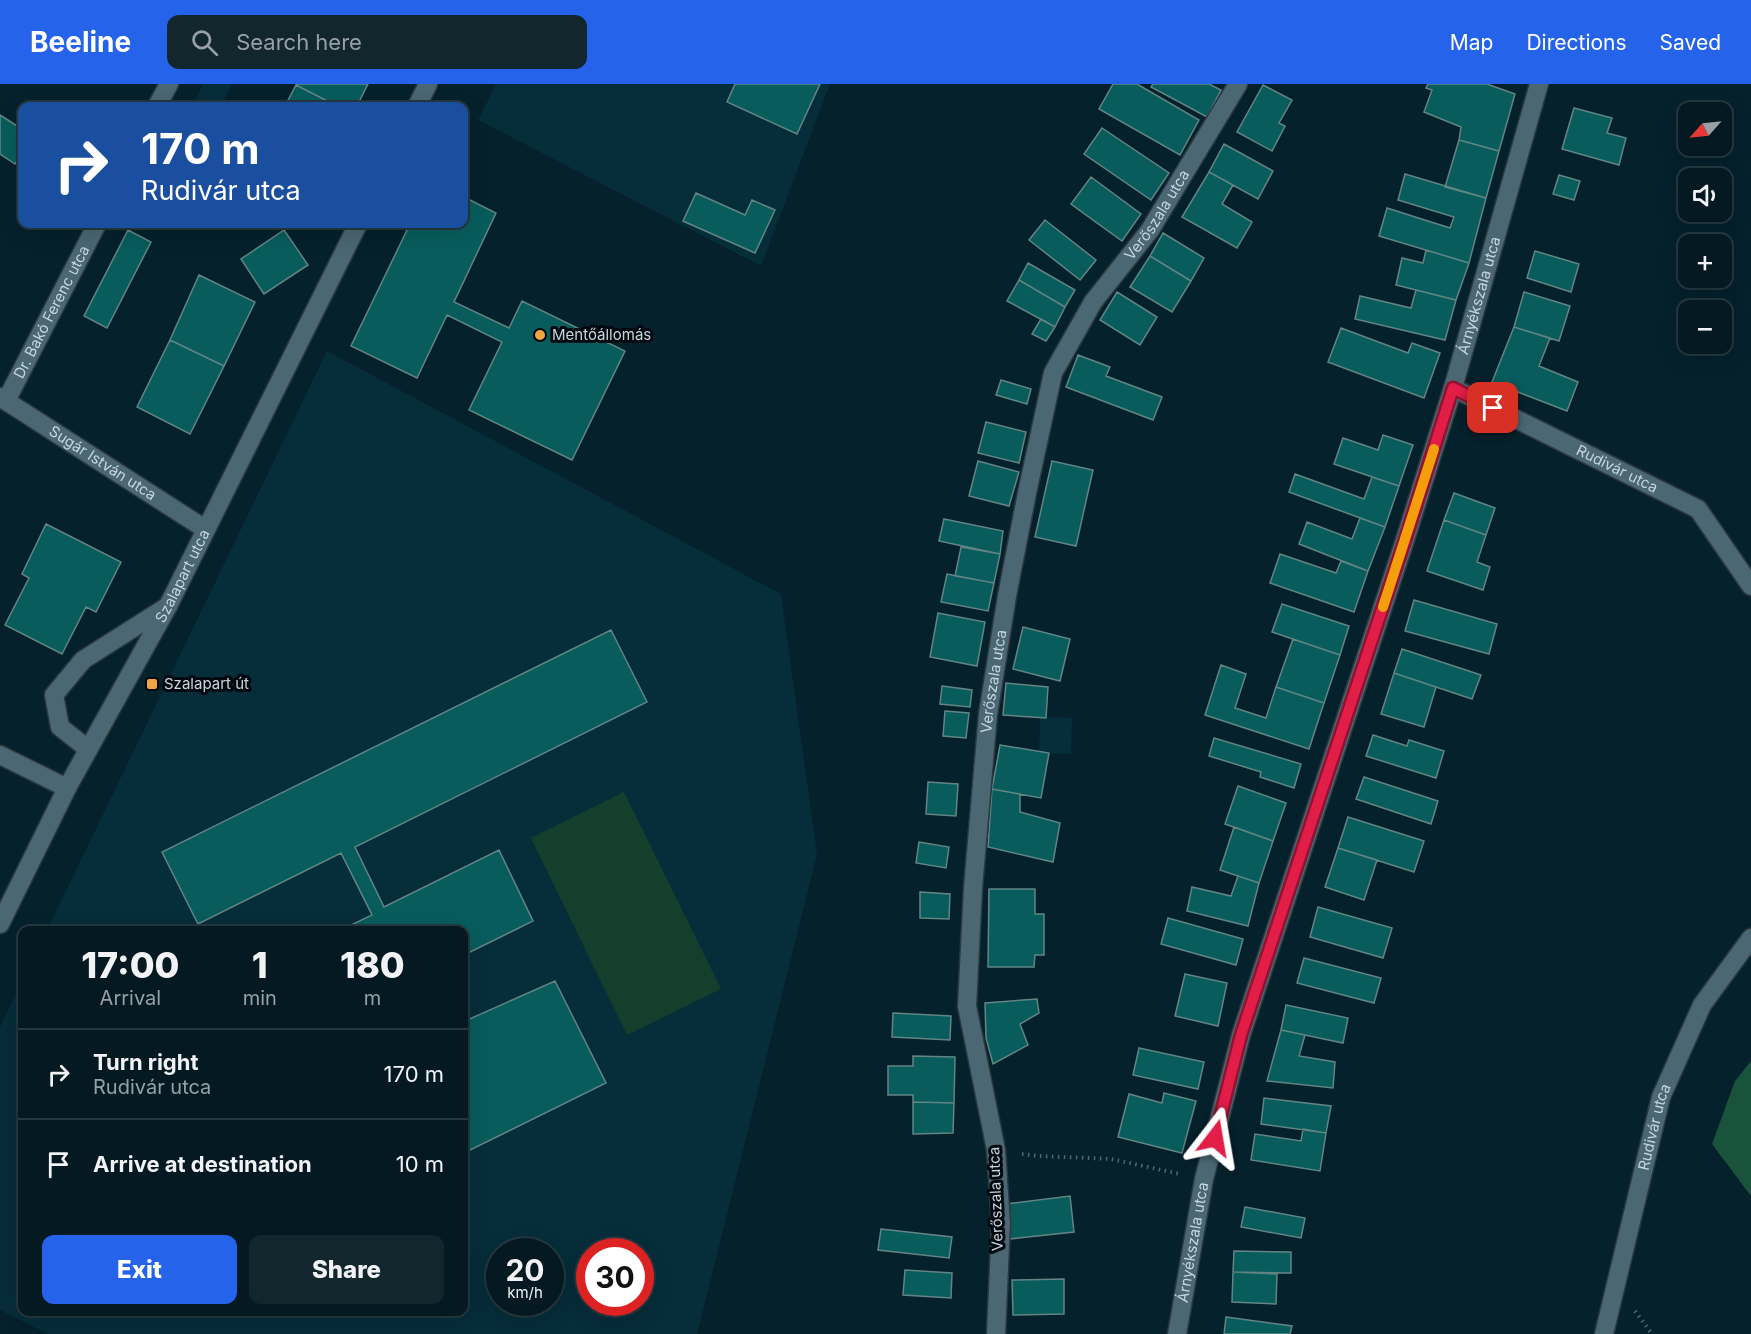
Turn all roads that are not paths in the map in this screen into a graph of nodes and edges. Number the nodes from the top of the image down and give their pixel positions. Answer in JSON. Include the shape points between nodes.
{"nodes":[{"id":1,"x":169,"y":84,"type":"edge"},
{"id":2,"x":428,"y":84,"type":"edge"},
{"id":3,"x":1238,"y":84,"type":"edge"},
{"id":4,"x":1539,"y":84,"type":"edge"},
{"id":5,"x":159,"y":102,"type":"edge"},
{"id":6,"x":419,"y":102,"type":"edge"},
{"id":7,"x":95,"y":228,"type":"edge"},
{"id":8,"x":356,"y":228,"type":"edge"},
{"id":9,"x":1453,"y":388,"type":"junction"},
{"id":10,"x":3,"y":399,"type":"edge"},
{"id":11,"x":205,"y":529,"type":"junction"},
{"id":12,"x":1751,"y":586,"type":"edge"},
{"id":13,"x":168,"y":606,"type":"junction"},
{"id":14,"x":88,"y":749,"type":"junction"},
{"id":15,"x":0,"y":755,"type":"edge"},
{"id":16,"x":67,"y":788,"type":"junction"},
{"id":17,"x":0,"y":924,"type":"edge"},
{"id":18,"x":1751,"y":938,"type":"edge"},
{"id":19,"x":996,"y":1334,"type":"edge"},
{"id":20,"x":1177,"y":1334,"type":"edge"},
{"id":21,"x":1604,"y":1334,"type":"edge"}],
"edges":[{"from":1,"to":5,"type":"street"},
{"from":2,"to":6,"type":"street"},
{"from":3,"to":19,"type":"street","name":"Verőszala utca","via":[[1150,230],[1094,302],[1053,373],[1011,573],[988,714],[972,888],[967,1006],[996,1150],[1000,1222]]},
{"from":4,"to":9,"type":"street","name":"Árnyékszala utca"},
{"from":7,"to":10,"type":"street","name":"Dr. Bakó Ferenc utca"},
{"from":8,"to":11,"type":"street","name":"Szalapart utca"},
{"from":9,"to":12,"type":"street","name":"Rudivár utca","via":[[1698,509]]},
{"from":9,"to":20,"type":"street","name":"Árnyékszala utca","via":[[1241,1035],[1204,1179]]},
{"from":10,"to":11,"type":"street","name":"Sugár István utca"},
{"from":11,"to":13,"type":"street","name":"Szalapart utca"},
{"from":13,"to":14,"type":"street","name":"Szalapart utca"},
{"from":13,"to":14,"type":"street","via":[[83,660],[54,695],[60,727]]},
{"from":14,"to":16,"type":"street","name":"Szalapart utca"},
{"from":15,"to":16,"type":"street"},
{"from":16,"to":17,"type":"street","name":"Szalapart utca"},
{"from":18,"to":21,"type":"street","name":"Rudivár utca","via":[[1702,1005],[1661,1097]]}]}
